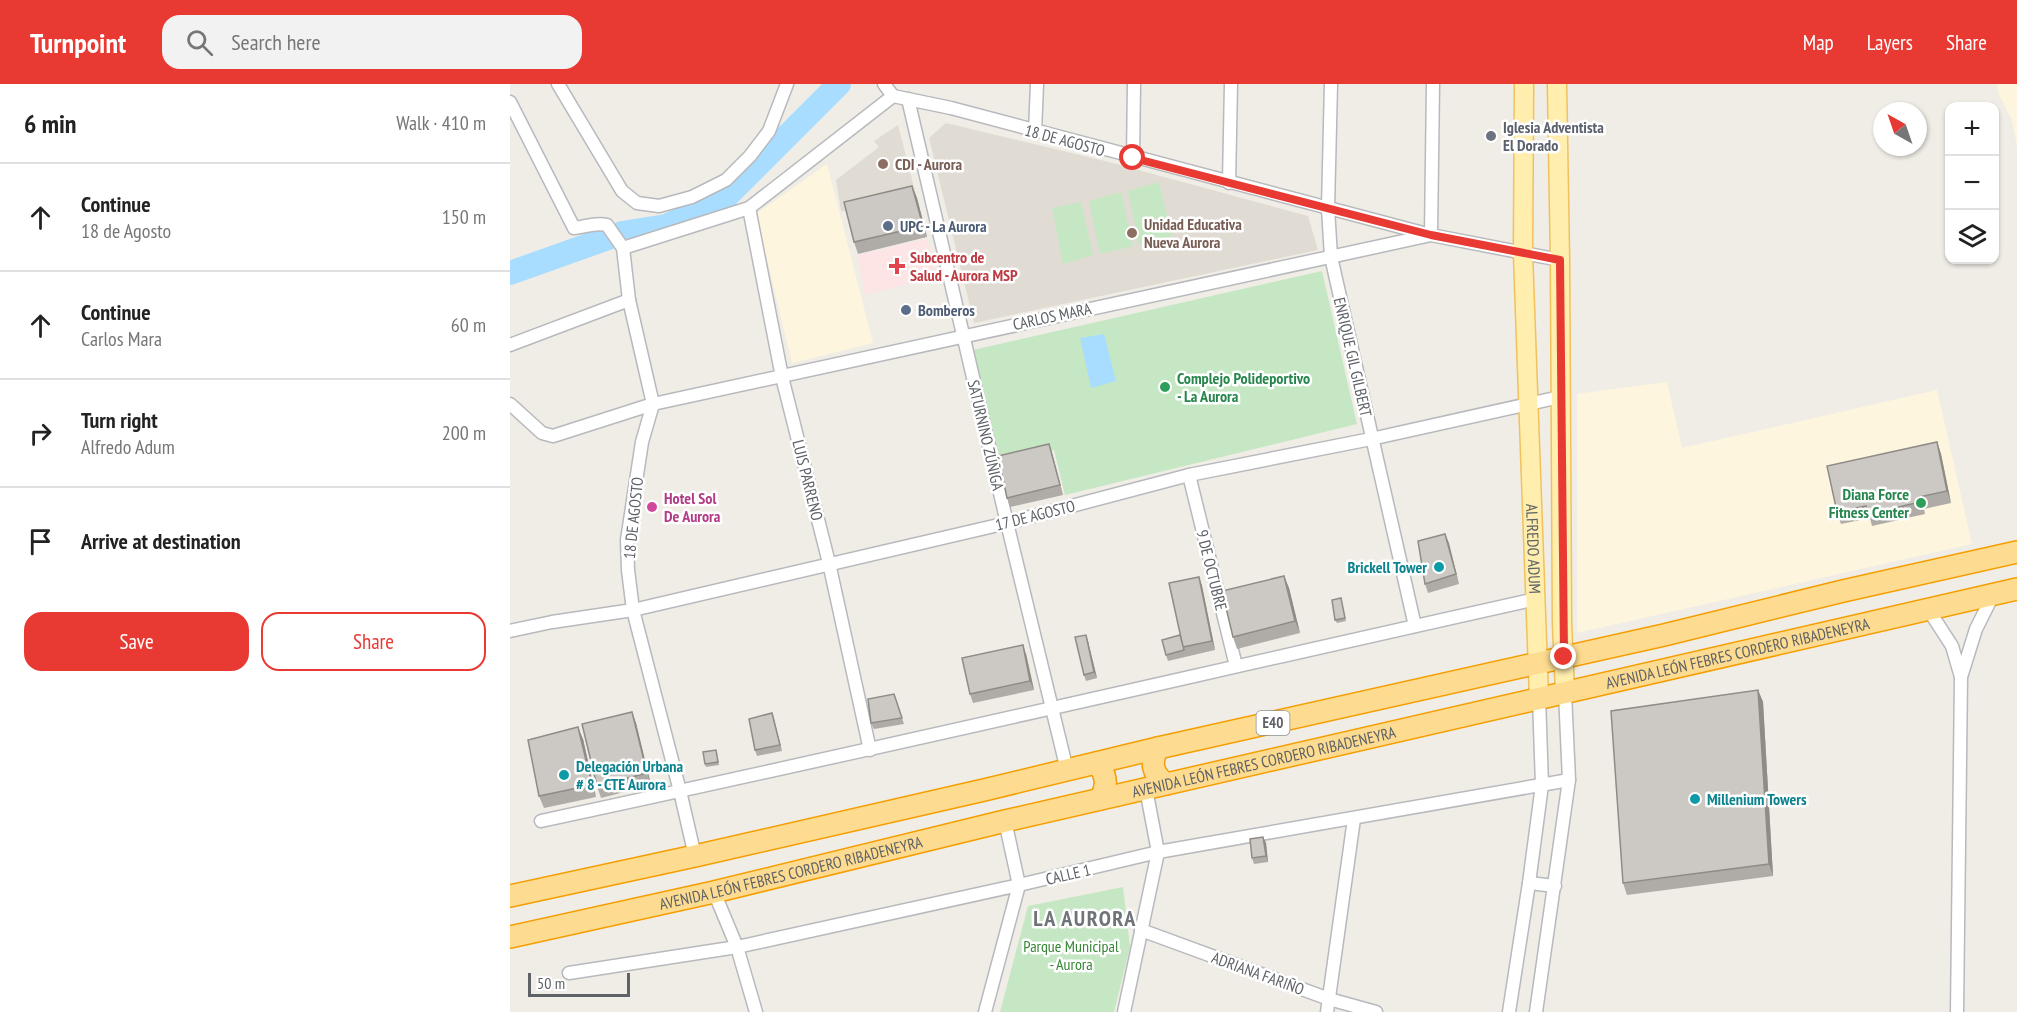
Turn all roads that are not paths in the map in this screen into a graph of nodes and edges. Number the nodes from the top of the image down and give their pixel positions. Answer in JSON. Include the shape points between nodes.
{"nodes":[{"id":1,"x":558,"y":84,"type":"edge"},
{"id":2,"x":787,"y":84,"type":"edge"},
{"id":3,"x":884,"y":84,"type":"edge"},
{"id":4,"x":1036,"y":84,"type":"edge"},
{"id":5,"x":1134,"y":84,"type":"edge"},
{"id":6,"x":1231,"y":84,"type":"edge"},
{"id":7,"x":1331,"y":84,"type":"edge"},
{"id":8,"x":1433,"y":84,"type":"edge"},
{"id":9,"x":1524,"y":84,"type":"edge"},
{"id":10,"x":1557,"y":84,"type":"edge"},
{"id":11,"x":893,"y":96,"type":"junction"},
{"id":12,"x":908,"y":99,"type":"junction"},
{"id":13,"x":510,"y":102,"type":"edge"},
{"id":14,"x":1035,"y":132,"type":"junction"},
{"id":15,"x":1133,"y":158,"type":"junction"},
{"id":16,"x":1229,"y":183,"type":"junction"},
{"id":17,"x":749,"y":208,"type":"junction"},
{"id":18,"x":1328,"y":208,"type":"junction"},
{"id":19,"x":1431,"y":235,"type":"junction"},
{"id":20,"x":623,"y":248,"type":"junction"},
{"id":21,"x":1523,"y":254,"type":"junction"},
{"id":22,"x":1330,"y":256,"type":"junction"},
{"id":23,"x":1560,"y":260,"type":"junction"},
{"id":24,"x":629,"y":300,"type":"junction"},
{"id":25,"x":963,"y":335,"type":"junction"},
{"id":26,"x":510,"y":345,"type":"edge"},
{"id":27,"x":782,"y":377,"type":"junction"},
{"id":28,"x":1560,"y":397,"type":"junction"},
{"id":29,"x":510,"y":404,"type":"edge"},
{"id":30,"x":653,"y":404,"type":"junction"},
{"id":31,"x":1527,"y":405,"type":"junction"},
{"id":32,"x":1371,"y":439,"type":"junction"},
{"id":33,"x":1189,"y":475,"type":"junction"},
{"id":34,"x":1007,"y":523,"type":"junction"},
{"id":35,"x":2017,"y":552,"type":"edge"},
{"id":36,"x":829,"y":563,"type":"junction"},
{"id":37,"x":2017,"y":589,"type":"edge"},
{"id":38,"x":1993,"y":595,"type":"junction"},
{"id":39,"x":1536,"y":599,"type":"junction"},
{"id":40,"x":633,"y":609,"type":"junction"},
{"id":41,"x":1928,"y":609,"type":"junction"},
{"id":42,"x":1415,"y":626,"type":"junction"},
{"id":43,"x":510,"y":631,"type":"edge"},
{"id":44,"x":1564,"y":657,"type":"junction"},
{"id":45,"x":1538,"y":663,"type":"junction"},
{"id":46,"x":1236,"y":666,"type":"junction"},
{"id":47,"x":1961,"y":677,"type":"junction"},
{"id":48,"x":1565,"y":693,"type":"junction"},
{"id":49,"x":1539,"y":698,"type":"junction"},
{"id":50,"x":1052,"y":708,"type":"junction"},
{"id":51,"x":1158,"y":748,"type":"junction"},
{"id":52,"x":870,"y":750,"type":"junction"},
{"id":53,"x":1097,"y":763,"type":"junction"},
{"id":54,"x":1067,"y":770,"type":"junction"},
{"id":55,"x":1569,"y":780,"type":"junction"},
{"id":56,"x":1542,"y":785,"type":"junction"},
{"id":57,"x":1156,"y":786,"type":"junction"},
{"id":58,"x":984,"y":790,"type":"junction"},
{"id":59,"x":681,"y":791,"type":"junction"},
{"id":60,"x":1101,"y":799,"type":"junction"},
{"id":61,"x":912,"y":806,"type":"junction"},
{"id":62,"x":1354,"y":819,"type":"junction"},
{"id":63,"x":541,"y":821,"type":"dead end"},
{"id":64,"x":997,"y":823,"type":"junction"},
{"id":65,"x":924,"y":840,"type":"junction"},
{"id":66,"x":1158,"y":852,"type":"junction"},
{"id":67,"x":695,"y":856,"type":"junction"},
{"id":68,"x":1529,"y":883,"type":"junction"},
{"id":69,"x":1019,"y":885,"type":"junction"},
{"id":70,"x":1555,"y":886,"type":"junction"},
{"id":71,"x":714,"y":892,"type":"junction"},
{"id":72,"x":519,"y":894,"type":"edge"},
{"id":73,"x":1141,"y":930,"type":"junction"},
{"id":74,"x":510,"y":937,"type":"edge"},
{"id":75,"x":737,"y":947,"type":"junction"},
{"id":76,"x":569,"y":974,"type":"dead end"},
{"id":77,"x":1329,"y":999,"type":"junction"},
{"id":78,"x":756,"y":1012,"type":"edge"},
{"id":79,"x":985,"y":1012,"type":"edge"},
{"id":80,"x":1124,"y":1012,"type":"edge"},
{"id":81,"x":1327,"y":1012,"type":"edge"},
{"id":82,"x":1376,"y":1012,"type":"edge"},
{"id":83,"x":1509,"y":1012,"type":"edge"},
{"id":84,"x":1536,"y":1012,"type":"edge"},
{"id":85,"x":1957,"y":1012,"type":"edge"}],
"edges":[{"from":1,"to":2,"type":"street","via":[[622,190],[637,203],[659,206],[692,197],[726,180],[769,131]]},
{"from":3,"to":11,"type":"street"},
{"from":4,"to":14,"type":"street"},
{"from":5,"to":15,"type":"street"},
{"from":6,"to":16,"type":"street"},
{"from":7,"to":18,"type":"street","name":"ENRIQUE GIL GILBERT"},
{"from":8,"to":19,"type":"street"},
{"from":9,"to":21,"type":"main road","name":"ALFREDO ADUM"},
{"from":10,"to":23,"type":"main road","name":"ALFREDO ADUM"},
{"from":11,"to":12,"type":"street","name":"18 DE AGOSTO"},
{"from":11,"to":17,"type":"street"},
{"from":12,"to":14,"type":"street","name":"18 DE AGOSTO"},
{"from":12,"to":25,"type":"street","name":"SATURNINO ZÚÑIGA"},
{"from":13,"to":20,"type":"street","via":[[574,228],[607,225]]},
{"from":14,"to":15,"type":"street","name":"18 DE AGOSTO"},
{"from":15,"to":16,"type":"street","name":"18 DE AGOSTO"},
{"from":16,"to":18,"type":"street","name":"18 DE AGOSTO"},
{"from":17,"to":20,"type":"street"},
{"from":17,"to":27,"type":"street","name":"LUIS PARRENO"},
{"from":18,"to":19,"type":"street","name":"18 DE AGOSTO"},
{"from":18,"to":22,"type":"street","name":"ENRIQUE GIL GILBERT"},
{"from":19,"to":21,"type":"street","name":"CARLOS MARA"},
{"from":19,"to":22,"type":"street","name":"CARLOS MARA"},
{"from":20,"to":24,"type":"street","name":"18 DE AGOSTO"},
{"from":21,"to":23,"type":"street","name":"CARLOS MARA"},
{"from":21,"to":31,"type":"main road","name":"ALFREDO ADUM"},
{"from":22,"to":25,"type":"street","name":"CARLOS MARA"},
{"from":22,"to":32,"type":"street","name":"ENRIQUE GIL GILBERT"},
{"from":23,"to":28,"type":"main road","name":"ALFREDO ADUM"},
{"from":24,"to":26,"type":"street"},
{"from":24,"to":30,"type":"street","name":"18 DE AGOSTO"},
{"from":25,"to":27,"type":"street","name":"CARLOS MARA"},
{"from":25,"to":34,"type":"street","name":"SATURNINO ZÚÑIGA"},
{"from":27,"to":30,"type":"street","name":"CARLOS MARA"},
{"from":27,"to":36,"type":"street","name":"LUIS PARRENO"},
{"from":28,"to":31,"type":"street","name":"17 DE AGOSTO"},
{"from":28,"to":44,"type":"main road","name":"ALFREDO ADUM"},
{"from":29,"to":30,"type":"street","name":"CARLOS MARA","via":[[542,434],[554,436]]},
{"from":30,"to":40,"type":"street","name":"18 DE AGOSTO","via":[[642,442],[627,540]]},
{"from":31,"to":32,"type":"street","name":"17 DE AGOSTO"},
{"from":31,"to":39,"type":"main road","name":"ALFREDO ADUM"},
{"from":32,"to":33,"type":"street","name":"17 DE AGOSTO"},
{"from":32,"to":42,"type":"street","name":"ENRIQUE GIL GILBERT"},
{"from":33,"to":34,"type":"street","name":"17 DE AGOSTO"},
{"from":33,"to":46,"type":"street","name":"9 DE OCTUBRE"},
{"from":34,"to":36,"type":"street","name":"17 DE AGOSTO"},
{"from":34,"to":50,"type":"street","name":"SATURNINO ZÚÑIGA"},
{"from":35,"to":44,"type":"highway","name":"AVENIDA LEÓN FEBRES CORDERO RIBADENEYRA","number":"E40"},
{"from":36,"to":40,"type":"street","name":"17 DE AGOSTO"},
{"from":36,"to":52,"type":"street","name":"LUIS PARRENO"},
{"from":37,"to":38,"type":"highway","name":"AVENIDA LEÓN FEBRES CORDERO RIBADENEYRA","number":"E40"},
{"from":38,"to":41,"type":"highway","name":"AVENIDA LEÓN FEBRES CORDERO RIBADENEYRA","number":"E40"},
{"from":38,"to":47,"type":"street","via":[[1976,629]]},
{"from":39,"to":42,"type":"street"},
{"from":39,"to":45,"type":"main road","name":"ALFREDO ADUM"},
{"from":40,"to":43,"type":"street","name":"17 DE AGOSTO"},
{"from":40,"to":59,"type":"street","name":"18 DE AGOSTO"},
{"from":41,"to":47,"type":"street","via":[[1952,646]]},
{"from":41,"to":48,"type":"highway","name":"AVENIDA LEÓN FEBRES CORDERO RIBADENEYRA","number":"E40"},
{"from":42,"to":46,"type":"street"},
{"from":44,"to":45,"type":"highway","name":"AVENIDA LEÓN FEBRES CORDERO RIBADENEYRA","number":"E40"},
{"from":44,"to":48,"type":"main road","name":"ALFREDO ADUM"},
{"from":45,"to":49,"type":"main road","name":"ALFREDO ADUM"},
{"from":45,"to":51,"type":"highway","name":"AVENIDA LEÓN FEBRES CORDERO RIBADENEYRA","number":"E40"},
{"from":46,"to":50,"type":"street"},
{"from":47,"to":85,"type":"street"},
{"from":48,"to":49,"type":"highway","name":"AVENIDA LEÓN FEBRES CORDERO RIBADENEYRA","number":"E40"},
{"from":48,"to":55,"type":"street","name":"ALFREDO ADUM"},
{"from":49,"to":56,"type":"street","name":"ALFREDO ADUM"},
{"from":49,"to":57,"type":"highway","name":"AVENIDA LEÓN FEBRES CORDERO RIBADENEYRA","number":"E40"},
{"from":50,"to":52,"type":"street"},
{"from":50,"to":54,"type":"street","name":"SATURNINO ZÚÑIGA"},
{"from":51,"to":53,"type":"highway","name":"AVENIDA LEÓN FEBRES CORDERO RIBADENEYRA","number":"E40"},
{"from":51,"to":57,"type":"highway","via":[[1152,763],[1158,778]]},
{"from":52,"to":59,"type":"street"},
{"from":53,"to":54,"type":"highway","name":"AVENIDA LEÓN FEBRES CORDERO RIBADENEYRA","number":"E40"},
{"from":53,"to":60,"type":"highway","via":[[1106,784]]},
{"from":54,"to":58,"type":"highway","name":"AVENIDA LEÓN FEBRES CORDERO RIBADENEYRA","number":"E40"},
{"from":55,"to":56,"type":"street","name":"CALLE 1"},
{"from":55,"to":70,"type":"street","name":"ALFREDO ADUM"},
{"from":56,"to":62,"type":"street","name":"CALLE 1"},
{"from":56,"to":68,"type":"street","name":"ALFREDO ADUM"},
{"from":57,"to":60,"type":"highway","name":"AVENIDA LEÓN FEBRES CORDERO RIBADENEYRA","number":"E40"},
{"from":57,"to":66,"type":"street"},
{"from":58,"to":61,"type":"highway","name":"AVENIDA LEÓN FEBRES CORDERO RIBADENEYRA","number":"E40"},
{"from":58,"to":64,"type":"highway","via":[[977,796],[975,814],[981,821]]},
{"from":59,"to":63,"type":"street"},
{"from":59,"to":67,"type":"street","name":"18 DE AGOSTO"},
{"from":60,"to":64,"type":"highway","name":"AVENIDA LEÓN FEBRES CORDERO RIBADENEYRA","number":"E40"},
{"from":61,"to":65,"type":"highway","via":[[926,816],[928,832]]},
{"from":61,"to":67,"type":"highway","name":"AVENIDA LEÓN FEBRES CORDERO RIBADENEYRA","number":"E40"},
{"from":62,"to":66,"type":"street","name":"CALLE 1"},
{"from":62,"to":77,"type":"street"},
{"from":64,"to":65,"type":"highway","name":"AVENIDA LEÓN FEBRES CORDERO RIBADENEYRA","number":"E40"},
{"from":64,"to":69,"type":"street"},
{"from":65,"to":71,"type":"highway","name":"AVENIDA LEÓN FEBRES CORDERO RIBADENEYRA","number":"E40"},
{"from":66,"to":69,"type":"street","name":"CALLE 1"},
{"from":66,"to":73,"type":"street"},
{"from":67,"to":72,"type":"highway","name":"AVENIDA LEÓN FEBRES CORDERO RIBADENEYRA","number":"E40"},
{"from":68,"to":70,"type":"street"},
{"from":68,"to":83,"type":"street","name":"ALFREDO ADUM"},
{"from":69,"to":75,"type":"street","name":"CALLE 1"},
{"from":69,"to":79,"type":"street"},
{"from":70,"to":84,"type":"street","name":"ALFREDO ADUM"},
{"from":71,"to":74,"type":"highway","name":"AVENIDA LEÓN FEBRES CORDERO RIBADENEYRA","number":"E40"},
{"from":71,"to":75,"type":"street"},
{"from":73,"to":77,"type":"street","name":"ADRIANA FARIÑO"},
{"from":73,"to":80,"type":"street"},
{"from":75,"to":76,"type":"street","name":"CALLE 1"},
{"from":75,"to":78,"type":"street"},
{"from":77,"to":81,"type":"street"},
{"from":77,"to":82,"type":"street","name":"ADRIANA FARIÑO"}]}
